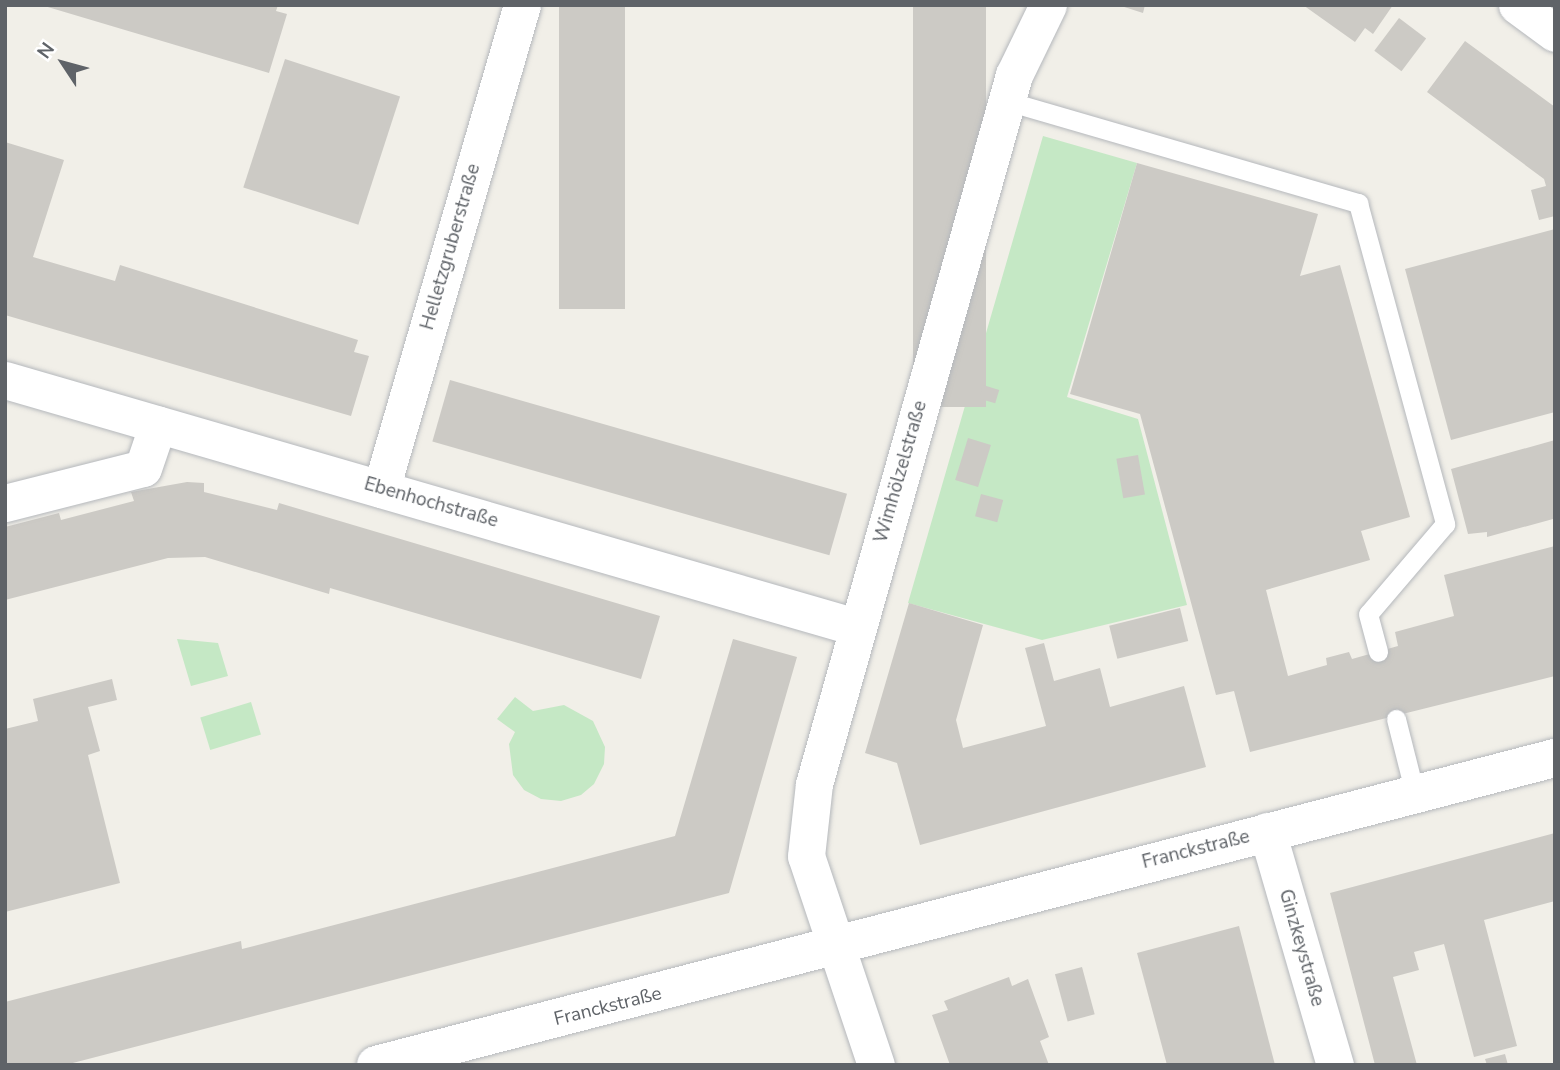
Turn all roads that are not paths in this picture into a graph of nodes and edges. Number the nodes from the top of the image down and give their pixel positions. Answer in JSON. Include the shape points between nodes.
{"nodes":[{"id":1,"x":522,"y":5,"type":"edge"},
{"id":2,"x":1048,"y":5,"type":"edge"},
{"id":3,"x":1517,"y":5,"type":"edge"},
{"id":4,"x":1555,"y":33,"type":"edge"},
{"id":5,"x":1007,"y":101,"type":"junction"},
{"id":6,"x":5,"y":380,"type":"edge"},
{"id":7,"x":158,"y":425,"type":"junction"},
{"id":8,"x":381,"y":489,"type":"junction"},
{"id":9,"x":5,"y":503,"type":"edge"},
{"id":10,"x":856,"y":627,"type":"junction"},
{"id":11,"x":1378,"y":652,"type":"dead end"},
{"id":12,"x":1395,"y":719,"type":"dead end"},
{"id":13,"x":1555,"y":758,"type":"edge"},
{"id":14,"x":1415,"y":794,"type":"junction"},
{"id":15,"x":1267,"y":831,"type":"junction"},
{"id":16,"x":838,"y":945,"type":"junction"},
{"id":17,"x":376,"y":1065,"type":"edge"},
{"id":18,"x":876,"y":1065,"type":"edge"},
{"id":19,"x":1335,"y":1065,"type":"edge"}],
"edges":[{"from":1,"to":8,"type":"street","name":"Helletzgruberstraße"},
{"from":2,"to":5,"type":"street","name":"Wimhölzelstraße"},
{"from":3,"to":4,"type":"street"},
{"from":5,"to":10,"type":"street","name":"Wimhölzelstraße"},
{"from":5,"to":11,"type":"lane","via":[[1358,203],[1445,524],[1368,614]]},
{"from":6,"to":7,"type":"street","name":"Ebenhochstraße"},
{"from":7,"to":8,"type":"street","name":"Ebenhochstraße"},
{"from":7,"to":9,"type":"street","via":[[144,468]]},
{"from":8,"to":10,"type":"street","name":"Ebenhochstraße"},
{"from":10,"to":16,"type":"street","name":"Wimhölzelstraße","via":[[814,784],[805,838],[806,856]]},
{"from":12,"to":14,"type":"lane"},
{"from":13,"to":14,"type":"main road","name":"Franckstraße"},
{"from":14,"to":15,"type":"main road","name":"Franckstraße"},
{"from":15,"to":16,"type":"main road","name":"Franckstraße"},
{"from":15,"to":19,"type":"street","name":"Ginzkeystraße"},
{"from":16,"to":17,"type":"main road","name":"Franckstraße"},
{"from":16,"to":18,"type":"street"}]}
